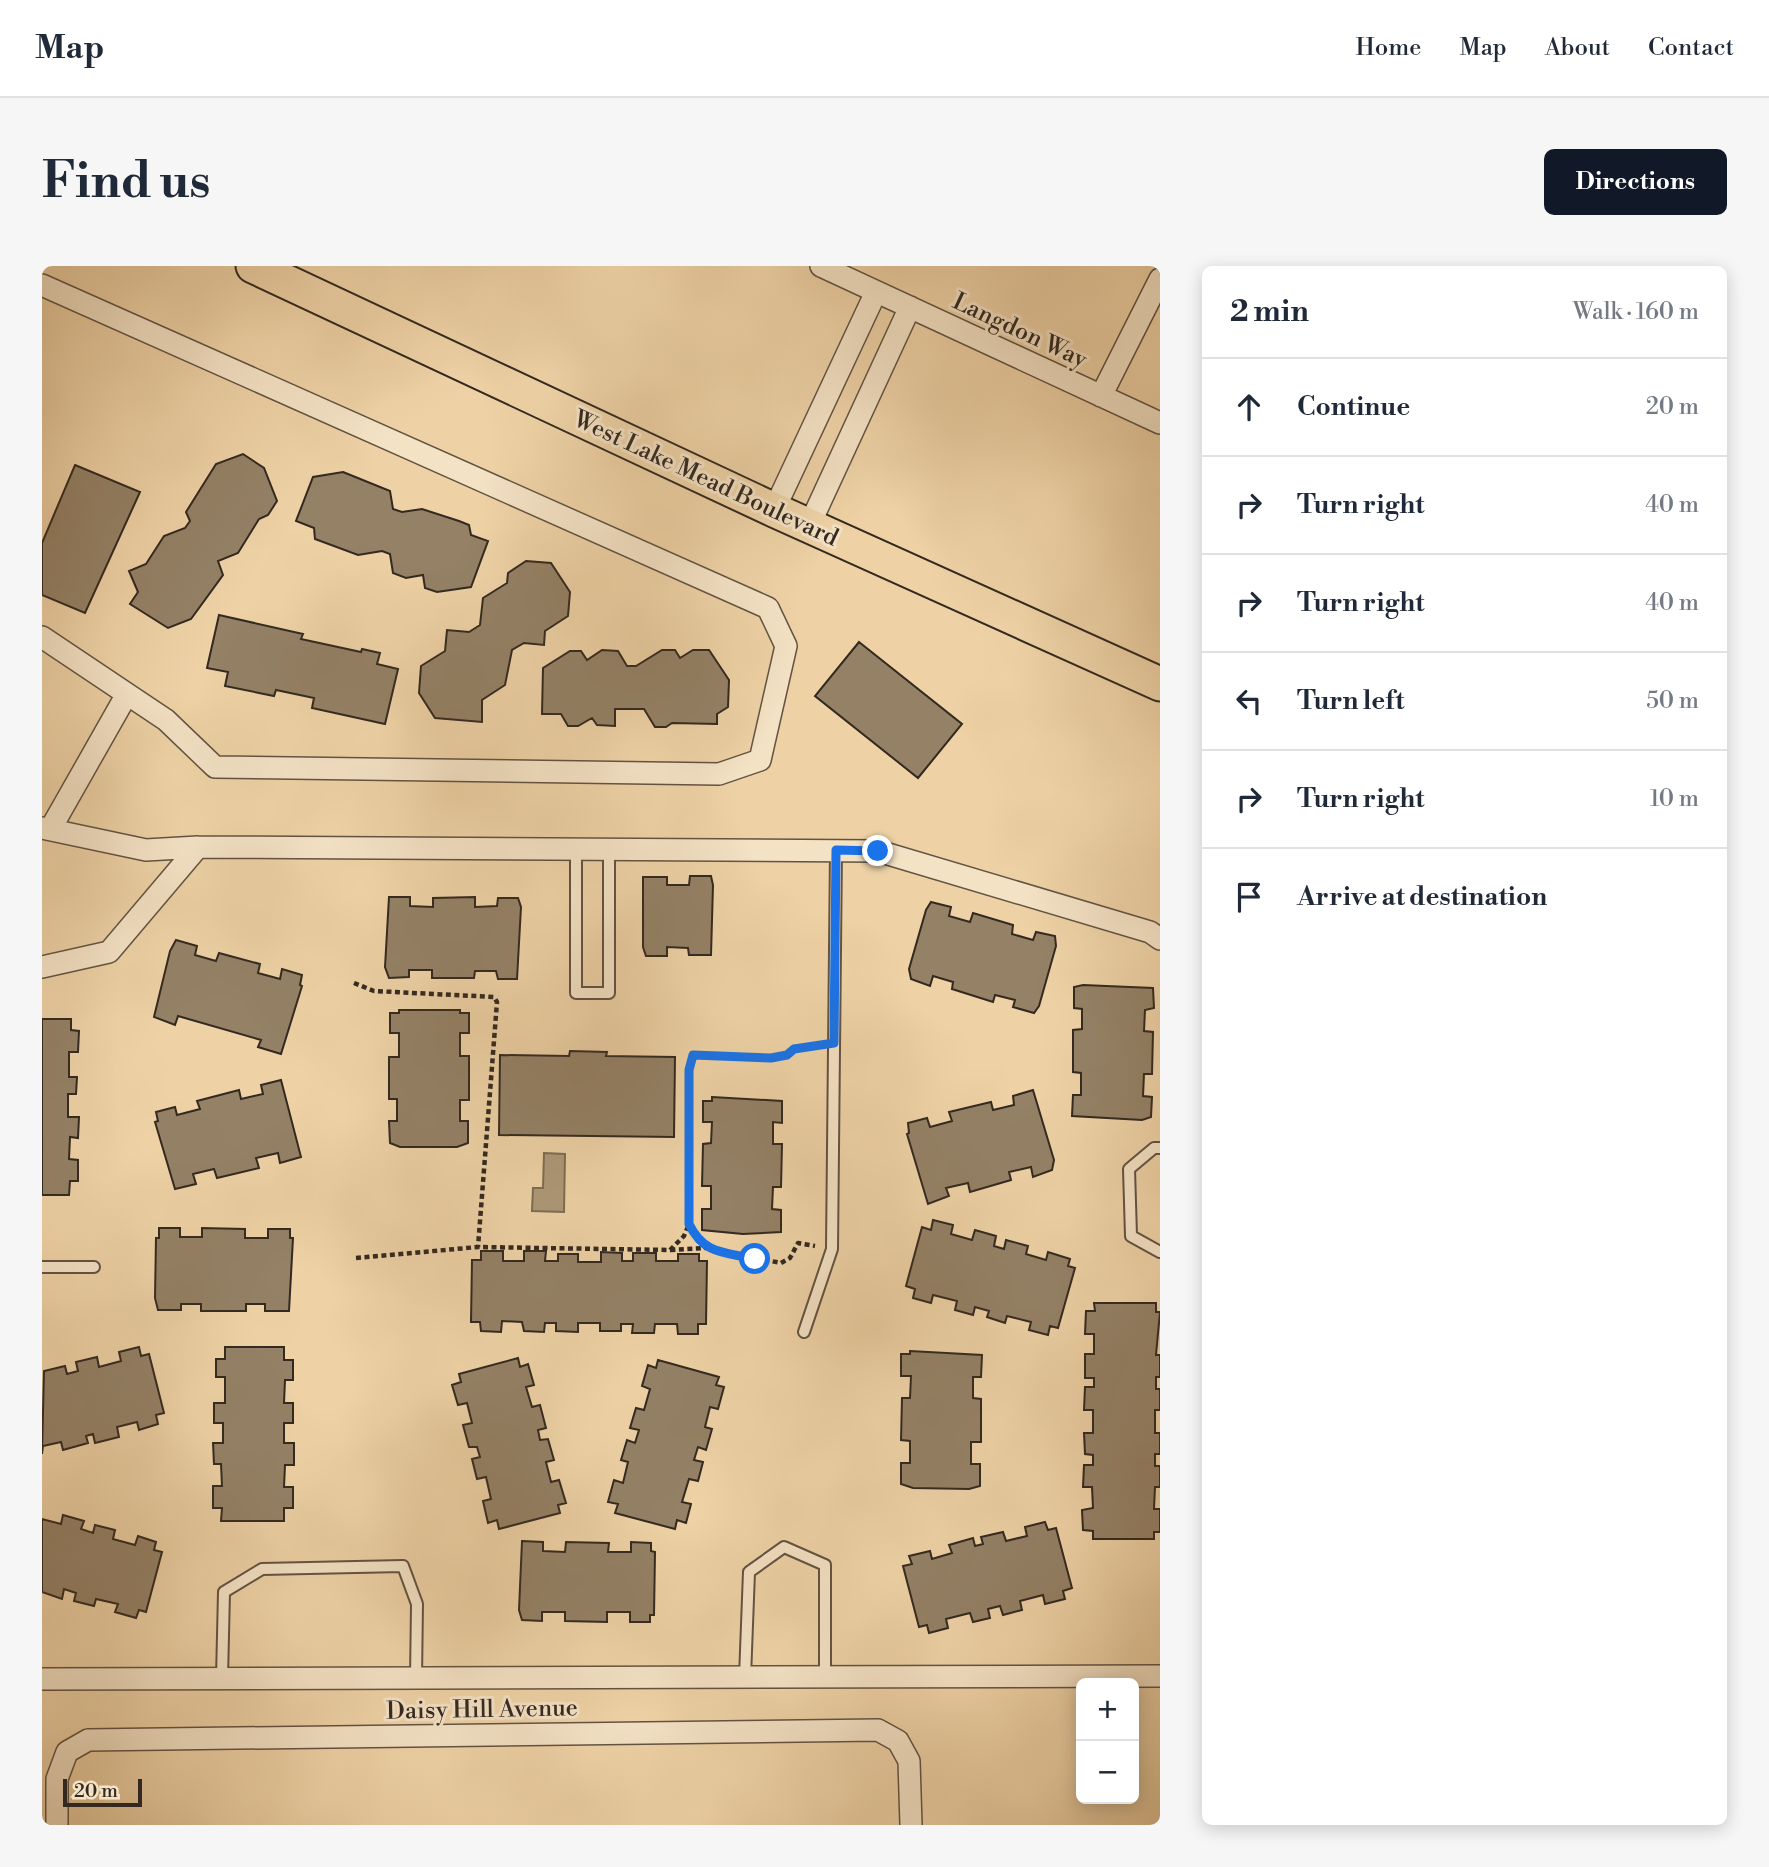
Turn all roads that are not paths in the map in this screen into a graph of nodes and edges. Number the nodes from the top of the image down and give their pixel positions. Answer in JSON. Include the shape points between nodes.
{"nodes":[{"id":1,"x":253,"y":266,"type":"edge"},
{"id":2,"x":821,"y":266,"type":"edge"},
{"id":3,"x":1160,"y":279,"type":"edge"},
{"id":4,"x":42,"y":285,"type":"edge"},
{"id":5,"x":876,"y":292,"type":"junction"},
{"id":6,"x":910,"y":307,"type":"junction"},
{"id":7,"x":1101,"y":396,"type":"junction"},
{"id":8,"x":1160,"y":423,"type":"edge"},
{"id":9,"x":774,"y":510,"type":"junction"},
{"id":10,"x":810,"y":526,"type":"junction"},
{"id":11,"x":42,"y":637,"type":"edge"},
{"id":12,"x":1160,"y":684,"type":"edge"},
{"id":13,"x":127,"y":694,"type":"junction"},
{"id":14,"x":46,"y":828,"type":"edge"},
{"id":15,"x":198,"y":847,"type":"junction"},
{"id":16,"x":576,"y":849,"type":"junction"},
{"id":17,"x":610,"y":850,"type":"junction"},
{"id":18,"x":836,"y":850,"type":"junction"},
{"id":19,"x":1157,"y":931,"type":"edge"},
{"id":20,"x":42,"y":967,"type":"edge"},
{"id":21,"x":1160,"y":1148,"type":"edge"},
{"id":22,"x":1160,"y":1252,"type":"edge"},
{"id":23,"x":42,"y":1267,"type":"edge"},
{"id":24,"x":94,"y":1267,"type":"dead end"},
{"id":25,"x":804,"y":1332,"type":"dead end"},
{"id":26,"x":1160,"y":1675,"type":"edge"},
{"id":27,"x":745,"y":1677,"type":"junction"},
{"id":28,"x":825,"y":1677,"type":"junction"},
{"id":29,"x":222,"y":1678,"type":"junction"},
{"id":30,"x":416,"y":1678,"type":"junction"},
{"id":31,"x":42,"y":1679,"type":"edge"},
{"id":32,"x":57,"y":1825,"type":"edge"},
{"id":33,"x":911,"y":1825,"type":"edge"}],
"edges":[{"from":1,"to":9,"type":"main road","name":"West Lake Mead Boulevard"},
{"from":2,"to":5,"type":"street","name":"Langdon Way"},
{"from":3,"to":7,"type":"street"},
{"from":4,"to":13,"type":"street","via":[[768,608],[786,646],[760,760],[719,774],[215,768],[166,720]]},
{"from":5,"to":6,"type":"street","name":"Langdon Way"},
{"from":5,"to":9,"type":"street"},
{"from":6,"to":7,"type":"street","name":"Langdon Way"},
{"from":6,"to":10,"type":"street"},
{"from":7,"to":8,"type":"street","name":"Langdon Way"},
{"from":9,"to":10,"type":"main road","name":"West Lake Mead Boulevard"},
{"from":10,"to":12,"type":"main road","name":"West Lake Mead Boulevard"},
{"from":11,"to":13,"type":"street"},
{"from":13,"to":14,"type":"street"},
{"from":14,"to":15,"type":"street","via":[[146,850]]},
{"from":15,"to":16,"type":"street"},
{"from":15,"to":20,"type":"street","via":[[109,952]]},
{"from":16,"to":17,"type":"street"},
{"from":16,"to":17,"type":"lane","via":[[576,993],[610,993]]},
{"from":17,"to":18,"type":"street"},
{"from":18,"to":19,"type":"street","via":[[878,851]]},
{"from":18,"to":25,"type":"lane","via":[[832,1249]]},
{"from":21,"to":22,"type":"lane","via":[[1129,1169],[1131,1236]]},
{"from":23,"to":24,"type":"lane"},
{"from":26,"to":28,"type":"street"},
{"from":27,"to":28,"type":"street"},
{"from":27,"to":28,"type":"lane","via":[[749,1573],[784,1547],[825,1565]]},
{"from":27,"to":30,"type":"street"},
{"from":29,"to":30,"type":"street"},
{"from":29,"to":30,"type":"lane","via":[[223,1592],[262,1569],[404,1566],[417,1604]]},
{"from":29,"to":31,"type":"street"},
{"from":32,"to":33,"type":"street","name":"Daisy Hill Avenue","via":[[57,1779],[67,1752],[88,1740],[878,1730],[898,1741],[909,1761]]}]}
